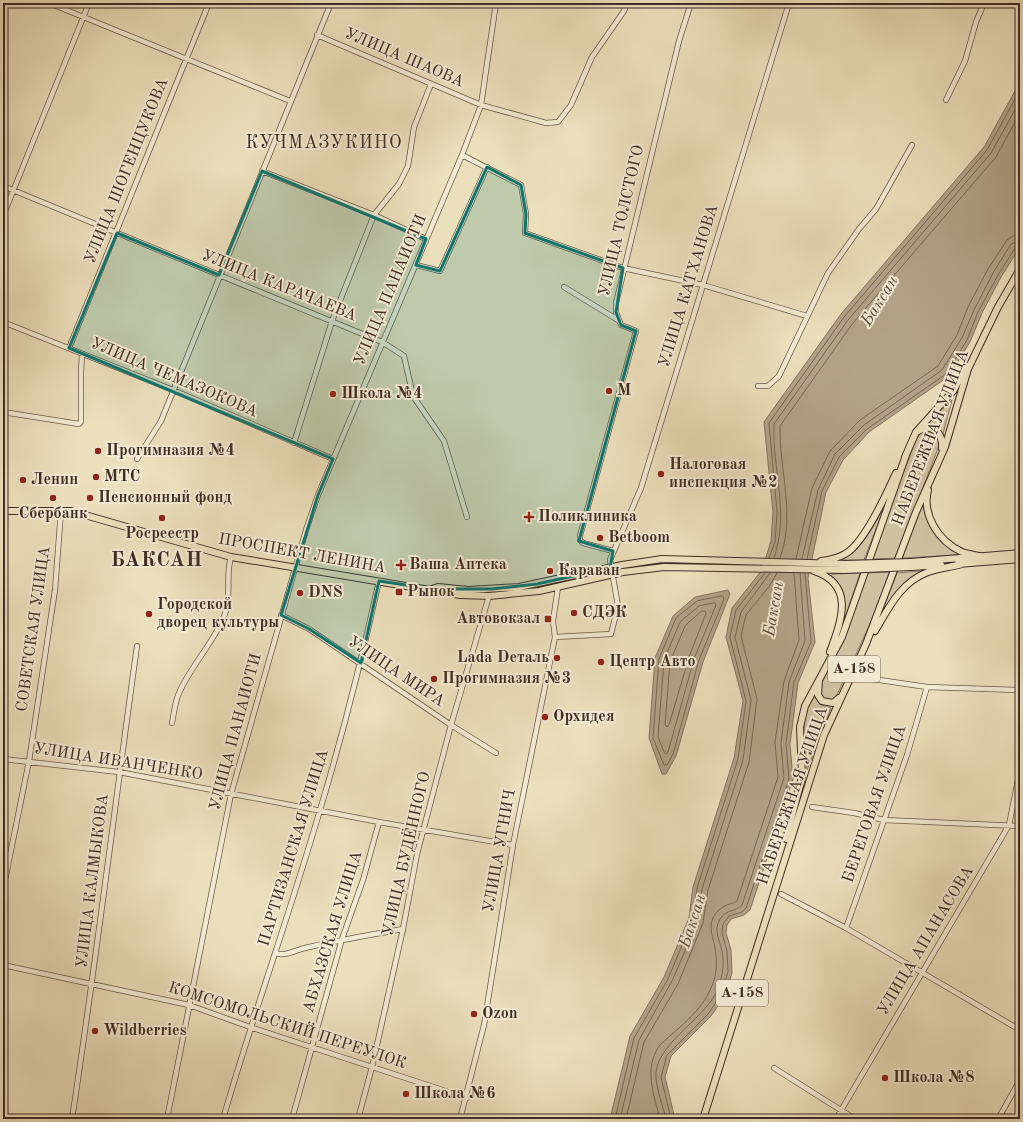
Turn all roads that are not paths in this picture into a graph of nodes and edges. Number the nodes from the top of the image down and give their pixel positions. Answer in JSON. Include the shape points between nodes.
{"nodes":[{"id":1,"x":49,"y":3,"type":"edge"},
{"id":2,"x":88,"y":3,"type":"edge"},
{"id":3,"x":209,"y":3,"type":"edge"},
{"id":4,"x":330,"y":3,"type":"edge"},
{"id":5,"x":496,"y":3,"type":"edge"},
{"id":6,"x":627,"y":3,"type":"edge"},
{"id":7,"x":691,"y":3,"type":"edge"},
{"id":8,"x":789,"y":3,"type":"edge"},
{"id":9,"x":984,"y":3,"type":"edge"},
{"id":10,"x":83,"y":17,"type":"junction"},
{"id":11,"x":317,"y":35,"type":"junction"},
{"id":12,"x":186,"y":58,"type":"junction"},
{"id":13,"x":431,"y":84,"type":"junction"},
{"id":14,"x":946,"y":100,"type":"dead end"},
{"id":15,"x":290,"y":101,"type":"junction"},
{"id":16,"x":481,"y":104,"type":"junction"},
{"id":17,"x":912,"y":145,"type":"dead end"},
{"id":18,"x":462,"y":155,"type":"junction"},
{"id":19,"x":487,"y":167,"type":"junction"},
{"id":20,"x":262,"y":172,"type":"junction"},
{"id":21,"x":3,"y":186,"type":"edge"},
{"id":22,"x":14,"y":190,"type":"junction"},
{"id":23,"x":3,"y":216,"type":"edge"},
{"id":24,"x":374,"y":216,"type":"junction"},
{"id":25,"x":116,"y":233,"type":"junction"},
{"id":26,"x":426,"y":239,"type":"junction"},
{"id":27,"x":416,"y":265,"type":"junction"},
{"id":28,"x":623,"y":268,"type":"junction"},
{"id":29,"x":1020,"y":269,"type":"edge"},
{"id":30,"x":219,"y":275,"type":"junction"},
{"id":31,"x":703,"y":285,"type":"junction"},
{"id":32,"x":564,"y":286,"type":"dead end"},
{"id":33,"x":807,"y":316,"type":"junction"},
{"id":34,"x":993,"y":316,"type":"junction"},
{"id":35,"x":618,"y":320,"type":"junction"},
{"id":36,"x":332,"y":321,"type":"junction"},
{"id":37,"x":3,"y":322,"type":"edge"},
{"id":38,"x":382,"y":342,"type":"junction"},
{"id":39,"x":69,"y":348,"type":"junction"},
{"id":40,"x":82,"y":354,"type":"junction"},
{"id":41,"x":758,"y":386,"type":"dead end"},
{"id":42,"x":173,"y":390,"type":"junction"},
{"id":43,"x":3,"y":412,"type":"edge"},
{"id":44,"x":916,"y":432,"type":"junction"},
{"id":45,"x":294,"y":443,"type":"junction"},
{"id":46,"x":942,"y":453,"type":"junction"},
{"id":47,"x":906,"y":455,"type":"junction"},
{"id":48,"x":137,"y":459,"type":"dead end"},
{"id":49,"x":333,"y":459,"type":"junction"},
{"id":50,"x":933,"y":472,"type":"junction"},
{"id":51,"x":4,"y":511,"type":"edge"},
{"id":52,"x":61,"y":511,"type":"junction"},
{"id":53,"x":467,"y":517,"type":"dead end"},
{"id":54,"x":612,"y":551,"type":"junction"},
{"id":55,"x":1020,"y":553,"type":"edge"},
{"id":56,"x":983,"y":556,"type":"junction"},
{"id":57,"x":231,"y":557,"type":"junction"},
{"id":58,"x":1020,"y":559,"type":"edge"},
{"id":59,"x":811,"y":562,"type":"junction"},
{"id":60,"x":962,"y":564,"type":"junction"},
{"id":61,"x":911,"y":565,"type":"junction"},
{"id":62,"x":846,"y":567,"type":"junction"},
{"id":63,"x":295,"y":568,"type":"junction"},
{"id":64,"x":811,"y":570,"type":"junction"},
{"id":65,"x":611,"y":571,"type":"junction"},
{"id":66,"x":379,"y":581,"type":"junction"},
{"id":67,"x":558,"y":587,"type":"junction"},
{"id":68,"x":432,"y":589,"type":"junction"},
{"id":69,"x":489,"y":596,"type":"junction"},
{"id":70,"x":281,"y":615,"type":"junction"},
{"id":71,"x":555,"y":637,"type":"junction"},
{"id":72,"x":866,"y":644,"type":"junction"},
{"id":73,"x":137,"y":646,"type":"dead end"},
{"id":74,"x":361,"y":663,"type":"junction"},
{"id":75,"x":826,"y":665,"type":"junction"},
{"id":76,"x":821,"y":674,"type":"junction"},
{"id":77,"x":859,"y":677,"type":"dead end"},
{"id":78,"x":927,"y":687,"type":"junction"},
{"id":79,"x":1020,"y":690,"type":"edge"},
{"id":80,"x":841,"y":696,"type":"junction"},
{"id":81,"x":172,"y":723,"type":"dead end"},
{"id":82,"x":451,"y":726,"type":"junction"},
{"id":83,"x":496,"y":753,"type":"dead end"},
{"id":84,"x":3,"y":759,"type":"edge"},
{"id":85,"x":29,"y":761,"type":"junction"},
{"id":86,"x":1020,"y":770,"type":"edge"},
{"id":87,"x":119,"y":772,"type":"junction"},
{"id":88,"x":232,"y":794,"type":"junction"},
{"id":89,"x":812,"y":806,"type":"dead end"},
{"id":90,"x":320,"y":810,"type":"junction"},
{"id":91,"x":884,"y":820,"type":"junction"},
{"id":92,"x":379,"y":822,"type":"junction"},
{"id":93,"x":1010,"y":825,"type":"junction"},
{"id":94,"x":1020,"y":826,"type":"edge"},
{"id":95,"x":424,"y":830,"type":"junction"},
{"id":96,"x":513,"y":845,"type":"junction"},
{"id":97,"x":781,"y":867,"type":"junction"},
{"id":98,"x":3,"y":890,"type":"edge"},
{"id":99,"x":781,"y":894,"type":"dead end"},
{"id":100,"x":846,"y":928,"type":"junction"},
{"id":101,"x":403,"y":929,"type":"junction"},
{"id":102,"x":342,"y":939,"type":"junction"},
{"id":103,"x":275,"y":953,"type":"junction"},
{"id":104,"x":3,"y":965,"type":"edge"},
{"id":105,"x":922,"y":973,"type":"junction"},
{"id":106,"x":93,"y":985,"type":"junction"},
{"id":107,"x":189,"y":1005,"type":"junction"},
{"id":108,"x":250,"y":1027,"type":"junction"},
{"id":109,"x":1020,"y":1030,"type":"edge"},
{"id":110,"x":312,"y":1047,"type":"junction"},
{"id":111,"x":372,"y":1067,"type":"junction"},
{"id":112,"x":774,"y":1068,"type":"dead end"},
{"id":113,"x":1020,"y":1080,"type":"edge"},
{"id":114,"x":467,"y":1098,"type":"junction"},
{"id":115,"x":841,"y":1111,"type":"junction"},
{"id":116,"x":3,"y":1117,"type":"edge"},
{"id":117,"x":20,"y":1119,"type":"edge"},
{"id":118,"x":72,"y":1119,"type":"edge"},
{"id":119,"x":167,"y":1119,"type":"edge"},
{"id":120,"x":223,"y":1119,"type":"edge"},
{"id":121,"x":292,"y":1119,"type":"edge"},
{"id":122,"x":358,"y":1119,"type":"edge"},
{"id":123,"x":460,"y":1119,"type":"edge"},
{"id":124,"x":702,"y":1119,"type":"edge"},
{"id":125,"x":836,"y":1119,"type":"edge"},
{"id":126,"x":855,"y":1119,"type":"edge"},
{"id":127,"x":998,"y":1119,"type":"edge"}],
"edges":[{"from":1,"to":10,"type":"street"},
{"from":2,"to":10,"type":"street"},
{"from":3,"to":12,"type":"street","name":"УЛИЦА ШОГЕНЦУКОВА"},
{"from":4,"to":11,"type":"street"},
{"from":5,"to":16,"type":"street","name":"УЛИЦА ПАНАИОТИ"},
{"from":6,"to":16,"type":"street","name":"УЛИЦА ШАОВА","via":[[592,57],[571,104],[558,122],[546,124]]},
{"from":7,"to":28,"type":"street","name":"УЛИЦА ТОЛСТОГО","via":[[679,41]]},
{"from":8,"to":31,"type":"street","name":"УЛИЦА КАТХАНОВА"},
{"from":9,"to":14,"type":"street","via":[[965,61]]},
{"from":10,"to":12,"type":"street"},
{"from":10,"to":22,"type":"street"},
{"from":11,"to":13,"type":"street","name":"УЛИЦА ШАОВА"},
{"from":11,"to":15,"type":"street"},
{"from":12,"to":15,"type":"street"},
{"from":12,"to":25,"type":"street","name":"УЛИЦА ШОГЕНЦУКОВА"},
{"from":13,"to":16,"type":"street","name":"УЛИЦА ШАОВА"},
{"from":13,"to":24,"type":"street","via":[[414,127],[408,166],[399,184]]},
{"from":15,"to":20,"type":"street"},
{"from":16,"to":18,"type":"street","name":"УЛИЦА ПАНАИОТИ"},
{"from":17,"to":33,"type":"street","via":[[876,210],[859,229],[828,273]]},
{"from":18,"to":19,"type":"street"},
{"from":18,"to":26,"type":"street","name":"УЛИЦА ПАНАИОТИ"},
{"from":19,"to":27,"type":"street","via":[[440,271]]},
{"from":19,"to":28,"type":"street","via":[[521,185],[526,214],[525,233]]},
{"from":20,"to":24,"type":"street"},
{"from":20,"to":30,"type":"street"},
{"from":21,"to":22,"type":"street","name":"УЛИЦА КАРАЧАЕВА"},
{"from":22,"to":23,"type":"street"},
{"from":22,"to":25,"type":"street","name":"УЛИЦА КАРАЧАЕВА"},
{"from":24,"to":26,"type":"street"},
{"from":24,"to":36,"type":"street"},
{"from":25,"to":30,"type":"street","name":"УЛИЦА КАРАЧАЕВА"},
{"from":25,"to":39,"type":"street","name":"УЛИЦА ШОГЕНЦУКОВА"},
{"from":26,"to":27,"type":"street","name":"УЛИЦА ПАНАИОТИ"},
{"from":27,"to":38,"type":"street","name":"УЛИЦА ПАНАИОТИ"},
{"from":28,"to":31,"type":"street"},
{"from":28,"to":35,"type":"street","name":"УЛИЦА ТОЛСТОГО","via":[[616,303]]},
{"from":29,"to":34,"type":"main road","name":"НАБЕРЕЖНАЯ УЛИЦА","number":"А-158"},
{"from":30,"to":36,"type":"street","name":"УЛИЦА КАРАЧАЕВА"},
{"from":30,"to":42,"type":"street"},
{"from":31,"to":33,"type":"street"},
{"from":31,"to":54,"type":"street","name":"УЛИЦА КАТХАНОВА","via":[[641,488]]},
{"from":32,"to":35,"type":"street"},
{"from":33,"to":41,"type":"street","via":[[779,376],[768,386]]},
{"from":34,"to":44,"type":"main road","number":"А-158","via":[[954,390]]},
{"from":34,"to":46,"type":"main road","name":"НАБЕРЕЖНАЯ УЛИЦА","number":"А-158","via":[[964,381]]},
{"from":35,"to":54,"type":"street","name":"УЛИЦА ТОЛСТОГО","via":[[621,325],[636,331],[580,536],[583,542]]},
{"from":36,"to":38,"type":"street","name":"УЛИЦА КАРАЧАЕВА"},
{"from":36,"to":45,"type":"street"},
{"from":37,"to":39,"type":"street","name":"УЛИЦА ЧЕМАЗОКОВА"},
{"from":38,"to":49,"type":"street","name":"УЛИЦА ПАНАИОТИ"},
{"from":38,"to":53,"type":"street","name":"УЛИЦА КАРАЧАЕВА","via":[[404,356],[413,396],[444,441]]},
{"from":39,"to":40,"type":"street","name":"УЛИЦА ЧЕМАЗОКОВА"},
{"from":40,"to":42,"type":"street","name":"УЛИЦА ЧЕМАЗОКОВА"},
{"from":40,"to":43,"type":"street","via":[[79,424]]},
{"from":42,"to":45,"type":"street","name":"УЛИЦА ЧЕМАЗОКОВА"},
{"from":42,"to":48,"type":"street","via":[[161,422]]},
{"from":44,"to":46,"type":"main road","via":[[924,428],[936,430],[942,441]]},
{"from":44,"to":47,"type":"main road","number":"А-158"},
{"from":45,"to":49,"type":"street","name":"УЛИЦА ЧЕМАЗОКОВА"},
{"from":46,"to":50,"type":"main road","name":"НАБЕРЕЖНАЯ УЛИЦА","number":"А-158"},
{"from":47,"to":59,"type":"main road","via":[[856,545],[845,555]]},
{"from":47,"to":75,"type":"main road","number":"А-158","via":[[842,637]]},
{"from":49,"to":63,"type":"street","name":"УЛИЦА ПАНАИОТИ","via":[[306,530]]},
{"from":50,"to":56,"type":"main road","via":[[926,502],[934,528],[958,550]]},
{"from":50,"to":72,"type":"main road","name":"НАБЕРЕЖНАЯ УЛИЦА","number":"А-158"},
{"from":51,"to":52,"type":"main road","name":"ПРОСПЕКТ ЛЕНИНА"},
{"from":52,"to":57,"type":"main road","name":"ПРОСПЕКТ ЛЕНИНА","via":[[90,516]]},
{"from":52,"to":85,"type":"street","name":"СОВЕТСКАЯ УЛИЦА","via":[[55,590]]},
{"from":54,"to":65,"type":"street","name":"УЛИЦА КАТХАНОВА"},
{"from":55,"to":56,"type":"main road"},
{"from":56,"to":61,"type":"main road"},
{"from":57,"to":63,"type":"main road","name":"ПРОСПЕКТ ЛЕНИНА"},
{"from":57,"to":81,"type":"street","via":[[228,565],[226,612],[211,642],[179,693]]},
{"from":58,"to":60,"type":"main road"},
{"from":59,"to":62,"type":"main road"},
{"from":59,"to":65,"type":"main road","via":[[662,559]]},
{"from":60,"to":61,"type":"main road"},
{"from":60,"to":72,"type":"main road","via":[[928,572],[905,586],[893,599]]},
{"from":61,"to":62,"type":"main road","bridge":true},
{"from":62,"to":64,"type":"main road"},
{"from":63,"to":66,"type":"main road","name":"ПРОСПЕКТ ЛЕНИНА"},
{"from":63,"to":70,"type":"street","name":"УЛИЦА ПАНАИОТИ"},
{"from":64,"to":65,"type":"main road","via":[[674,566]]},
{"from":64,"to":75,"type":"main road","via":[[824,574],[833,581],[839,590],[842,603],[840,622]]},
{"from":65,"to":67,"type":"main road","name":"ПРОСПЕКТ ЛЕНИНА"},
{"from":65,"to":68,"type":"main road","name":"ПРОСПЕКТ ЛЕНИНА","via":[[519,587]]},
{"from":65,"to":71,"type":"street","name":"УЛИЦА КАТХАНОВА","via":[[618,606],[611,634]]},
{"from":66,"to":68,"type":"main road","name":"ПРОСПЕКТ ЛЕНИНА"},
{"from":66,"to":74,"type":"street","name":"ПАРТИЗАНСКАЯ УЛИЦА"},
{"from":67,"to":69,"type":"main road","name":"ПРОСПЕКТ ЛЕНИНА"},
{"from":67,"to":71,"type":"street","name":"УЛИЦА УГНИЧ","via":[[553,621]]},
{"from":68,"to":69,"type":"main road","name":"ПРОСПЕКТ ЛЕНИНА","via":[[446,594]]},
{"from":69,"to":82,"type":"street","name":"УЛИЦА БУДЁННОГО"},
{"from":70,"to":74,"type":"street","name":"УЛИЦА МИРА","via":[[309,629]]},
{"from":70,"to":88,"type":"street","name":"УЛИЦА ПАНАИОТИ"},
{"from":71,"to":96,"type":"street","name":"УЛИЦА УГНИЧ"},
{"from":72,"to":80,"type":"main road","name":"НАБЕРЕЖНАЯ УЛИЦА","number":"А-158"},
{"from":73,"to":87,"type":"street","name":"УЛИЦА КАЛМЫКОВА"},
{"from":74,"to":82,"type":"street","name":"УЛИЦА МИРА"},
{"from":74,"to":90,"type":"street","name":"ПАРТИЗАНСКАЯ УЛИЦА"},
{"from":75,"to":76,"type":"main road","number":"А-158"},
{"from":76,"to":80,"type":"main road","via":[[817,691],[820,699],[829,703],[837,701]]},
{"from":76,"to":97,"type":"main road","number":"А-158","via":[[809,695],[801,717],[802,777]]},
{"from":77,"to":78,"type":"street"},
{"from":78,"to":79,"type":"street"},
{"from":78,"to":91,"type":"street","name":"БЕРЕГОВАЯ УЛИЦА"},
{"from":80,"to":97,"type":"main road","name":"НАБЕРЕЖНАЯ УЛИЦА","number":"А-158","via":[[817,754]]},
{"from":82,"to":83,"type":"street","name":"УЛИЦА МИРА"},
{"from":82,"to":95,"type":"street","name":"УЛИЦА БУДЁННОГО"},
{"from":84,"to":85,"type":"street","name":"УЛИЦА ИВАНЧЕНКО"},
{"from":85,"to":87,"type":"street","name":"УЛИЦА ИВАНЧЕНКО"},
{"from":85,"to":98,"type":"street","name":"СОВЕТСКАЯ УЛИЦА"},
{"from":86,"to":93,"type":"street","name":"УЛИЦА АПАНАСОВА"},
{"from":87,"to":88,"type":"street","name":"УЛИЦА ИВАНЧЕНКО"},
{"from":87,"to":106,"type":"street","name":"УЛИЦА КАЛМЫКОВА"},
{"from":88,"to":90,"type":"street","name":"УЛИЦА ИВАНЧЕНКО"},
{"from":88,"to":107,"type":"street","name":"УЛИЦА ПАНАИОТИ"},
{"from":89,"to":91,"type":"street"},
{"from":90,"to":92,"type":"street","name":"УЛИЦА ИВАНЧЕНКО"},
{"from":90,"to":103,"type":"street","name":"ПАРТИЗАНСКАЯ УЛИЦА"},
{"from":91,"to":93,"type":"street"},
{"from":91,"to":100,"type":"street","name":"БЕРЕГОВАЯ УЛИЦА"},
{"from":92,"to":95,"type":"street","name":"УЛИЦА ИВАНЧЕНКО"},
{"from":92,"to":102,"type":"street","name":"АБХАЗСКАЯ УЛИЦА","via":[[363,880]]},
{"from":93,"to":94,"type":"street"},
{"from":93,"to":105,"type":"street","name":"УЛИЦА АПАНАСОВА"},
{"from":95,"to":96,"type":"street","name":"УЛИЦА ИВАНЧЕНКО"},
{"from":95,"to":101,"type":"street","name":"УЛИЦА БУДЁННОГО"},
{"from":96,"to":114,"type":"street","name":"УЛИЦА УГНИЧ","via":[[484,1025]]},
{"from":97,"to":124,"type":"main road","name":"НАБЕРЕЖНАЯ УЛИЦА","number":"А-158"},
{"from":99,"to":100,"type":"street"},
{"from":100,"to":105,"type":"street"},
{"from":101,"to":102,"type":"street"},
{"from":101,"to":111,"type":"street","name":"УЛИЦА БУДЁННОГО"},
{"from":102,"to":103,"type":"street","via":[[285,955]]},
{"from":102,"to":110,"type":"street","name":"АБХАЗСКАЯ УЛИЦА"},
{"from":103,"to":108,"type":"street","name":"ПАРТИЗАНСКАЯ УЛИЦА"},
{"from":104,"to":106,"type":"street","name":"КОМСОМОЛЬСКИЙ ПЕРЕУЛОК"},
{"from":105,"to":109,"type":"street"},
{"from":105,"to":115,"type":"street","name":"УЛИЦА АПАНАСОВА"},
{"from":106,"to":107,"type":"street","name":"КОМСОМОЛЬСКИЙ ПЕРЕУЛОК"},
{"from":106,"to":118,"type":"street","name":"УЛИЦА КАЛМЫКОВА"},
{"from":107,"to":108,"type":"street","name":"КОМСОМОЛЬСКИЙ ПЕРЕУЛОК"},
{"from":107,"to":119,"type":"street","name":"УЛИЦА ПАНАИОТИ"},
{"from":108,"to":110,"type":"street","name":"КОМСОМОЛЬСКИЙ ПЕРЕУЛОК"},
{"from":108,"to":120,"type":"street","name":"ПАРТИЗАНСКАЯ УЛИЦА"},
{"from":110,"to":111,"type":"street","name":"КОМСОМОЛЬСКИЙ ПЕРЕУЛОК"},
{"from":110,"to":121,"type":"street","name":"АБХАЗСКАЯ УЛИЦА"},
{"from":111,"to":114,"type":"street","name":"КОМСОМОЛЬСКИЙ ПЕРЕУЛОК"},
{"from":111,"to":122,"type":"street","name":"УЛИЦА БУДЁННОГО"},
{"from":112,"to":115,"type":"street"},
{"from":113,"to":127,"type":"street"},
{"from":114,"to":123,"type":"street","name":"УЛИЦА УГНИЧ"},
{"from":115,"to":125,"type":"street","name":"УЛИЦА АПАНАСОВА"},
{"from":115,"to":126,"type":"street"},
{"from":116,"to":117,"type":"street"}]}
